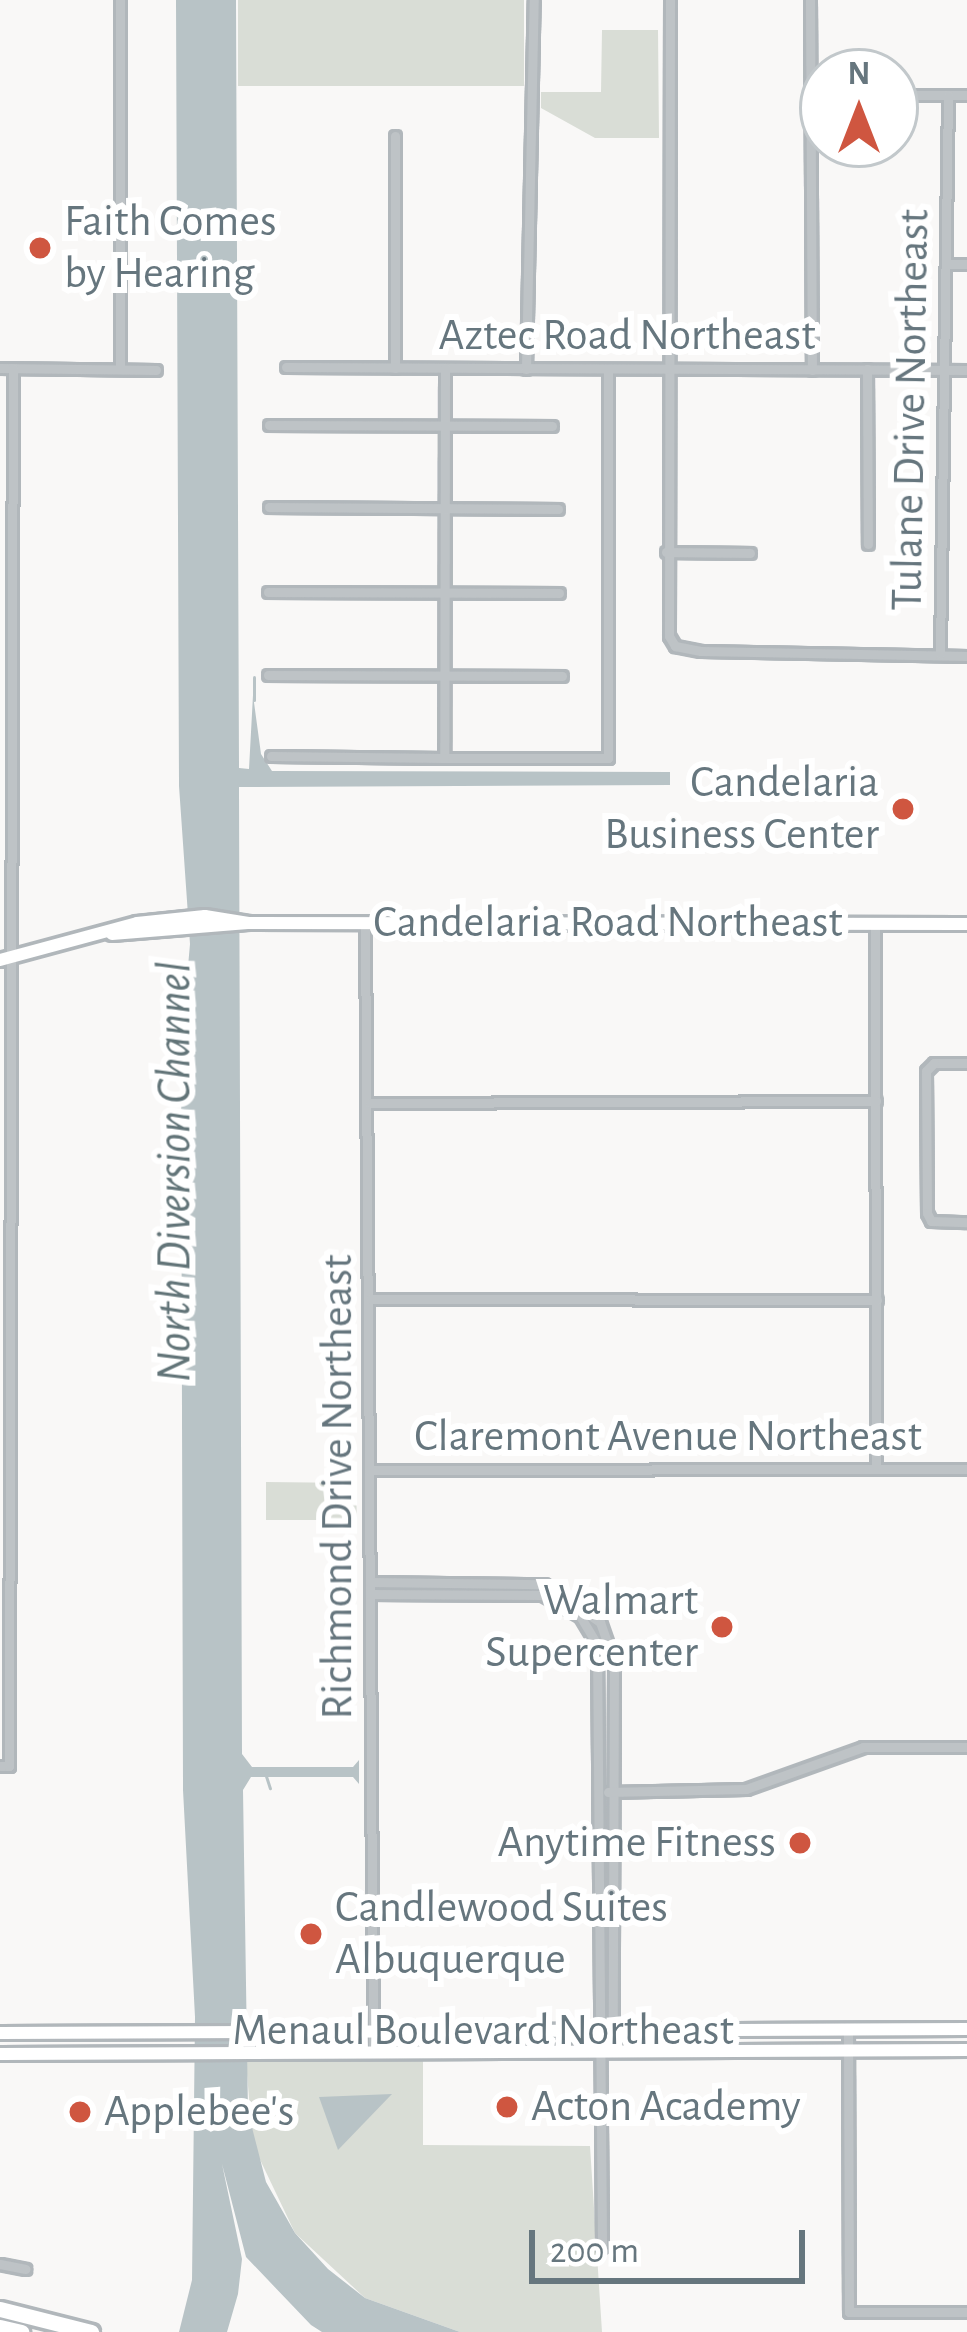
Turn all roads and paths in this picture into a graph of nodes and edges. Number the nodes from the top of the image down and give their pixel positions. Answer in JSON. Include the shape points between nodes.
{"nodes":[{"id":1,"x":120,"y":0,"type":"edge"},
{"id":2,"x":534,"y":0,"type":"edge"},
{"id":3,"x":670,"y":0,"type":"edge"},
{"id":4,"x":810,"y":0,"type":"edge"},
{"id":5,"x":814,"y":48,"type":"edge"},
{"id":6,"x":919,"y":95,"type":"edge"},
{"id":7,"x":948,"y":95,"type":"junction"},
{"id":8,"x":967,"y":95,"type":"edge"},
{"id":9,"x":395,"y":136,"type":"dead end"},
{"id":10,"x":816,"y":168,"type":"edge"},
{"id":11,"x":947,"y":264,"type":"junction"},
{"id":12,"x":967,"y":264,"type":"edge"},
{"id":13,"x":0,"y":368,"type":"edge"},
{"id":14,"x":13,"y":368,"type":"junction"},
{"id":15,"x":286,"y":368,"type":"dead end"},
{"id":16,"x":395,"y":368,"type":"junction"},
{"id":17,"x":445,"y":368,"type":"junction"},
{"id":18,"x":120,"y":369,"type":"junction"},
{"id":19,"x":526,"y":369,"type":"junction"},
{"id":20,"x":608,"y":369,"type":"junction"},
{"id":21,"x":668,"y":369,"type":"junction"},
{"id":22,"x":867,"y":369,"type":"junction"},
{"id":23,"x":156,"y":370,"type":"dead end"},
{"id":24,"x":812,"y":370,"type":"junction"},
{"id":25,"x":947,"y":370,"type":"junction"},
{"id":26,"x":967,"y":370,"type":"edge"},
{"id":27,"x":269,"y":425,"type":"dead end"},
{"id":28,"x":445,"y":426,"type":"junction"},
{"id":29,"x":552,"y":426,"type":"dead end"},
{"id":30,"x":268,"y":507,"type":"dead end"},
{"id":31,"x":445,"y":509,"type":"junction"},
{"id":32,"x":558,"y":509,"type":"dead end"},
{"id":33,"x":868,"y":544,"type":"dead end"},
{"id":34,"x":666,"y":552,"type":"junction"},
{"id":35,"x":750,"y":553,"type":"dead end"},
{"id":36,"x":268,"y":592,"type":"dead end"},
{"id":37,"x":444,"y":593,"type":"junction"},
{"id":38,"x":559,"y":593,"type":"dead end"},
{"id":39,"x":940,"y":654,"type":"junction"},
{"id":40,"x":967,"y":656,"type":"edge"},
{"id":41,"x":268,"y":675,"type":"dead end"},
{"id":42,"x":444,"y":676,"type":"junction"},
{"id":43,"x":562,"y":676,"type":"dead end"},
{"id":44,"x":271,"y":756,"type":"dead end"},
{"id":45,"x":444,"y":758,"type":"junction"},
{"id":46,"x":365,"y":923,"type":"junction"},
{"id":47,"x":875,"y":924,"type":"junction"},
{"id":48,"x":967,"y":924,"type":"edge"},
{"id":49,"x":6,"y":958,"type":"edge"},
{"id":50,"x":967,"y":1063,"type":"edge"},
{"id":51,"x":876,"y":1101,"type":"junction"},
{"id":52,"x":370,"y":1103,"type":"junction"},
{"id":53,"x":967,"y":1222,"type":"edge"},
{"id":54,"x":6,"y":1259,"type":"edge"},
{"id":55,"x":371,"y":1298,"type":"junction"},
{"id":56,"x":877,"y":1300,"type":"junction"},
{"id":57,"x":876,"y":1469,"type":"junction"},
{"id":58,"x":967,"y":1469,"type":"edge"},
{"id":59,"x":369,"y":1470,"type":"junction"},
{"id":60,"x":370,"y":1588,"type":"junction"},
{"id":61,"x":967,"y":1747,"type":"edge"},
{"id":62,"x":5,"y":1766,"type":"edge"},
{"id":63,"x":608,"y":1792,"type":"junction"},
{"id":64,"x":967,"y":2029,"type":"edge"},
{"id":65,"x":373,"y":2030,"type":"junction"},
{"id":66,"x":848,"y":2030,"type":"junction"},
{"id":67,"x":0,"y":2032,"type":"edge"},
{"id":68,"x":603,"y":2032,"type":"junction"},
{"id":69,"x":967,"y":2050,"type":"edge"},
{"id":70,"x":848,"y":2051,"type":"junction"},
{"id":71,"x":373,"y":2052,"type":"junction"},
{"id":72,"x":0,"y":2054,"type":"edge"},
{"id":73,"x":602,"y":2054,"type":"junction"},
{"id":74,"x":602,"y":2247,"type":"dead end"},
{"id":75,"x":0,"y":2264,"type":"edge"},
{"id":76,"x":26,"y":2270,"type":"dead end"},
{"id":77,"x":0,"y":2309,"type":"edge"},
{"id":78,"x":967,"y":2312,"type":"edge"},
{"id":79,"x":0,"y":2327,"type":"edge"},
{"id":80,"x":21,"y":2332,"type":"edge"},
{"id":81,"x":91,"y":2332,"type":"edge"}],
"edges":[{"from":1,"to":18,"type":"street"},
{"from":2,"to":19,"type":"street"},
{"from":3,"to":21,"type":"street"},
{"from":4,"to":5,"type":"street"},
{"from":6,"to":7,"type":"street"},
{"from":7,"to":8,"type":"street"},
{"from":7,"to":11,"type":"street","name":"Tulane Drive Northeast"},
{"from":9,"to":16,"type":"street"},
{"from":10,"to":24,"type":"street"},
{"from":11,"to":12,"type":"street"},
{"from":11,"to":25,"type":"street","name":"Tulane Drive Northeast"},
{"from":13,"to":14,"type":"street"},
{"from":14,"to":18,"type":"street"},
{"from":14,"to":49,"type":"street"},
{"from":15,"to":16,"type":"street","name":"Aztec Road Northeast"},
{"from":16,"to":17,"type":"street","name":"Aztec Road Northeast"},
{"from":17,"to":19,"type":"street","name":"Aztec Road Northeast"},
{"from":17,"to":28,"type":"street"},
{"from":18,"to":23,"type":"street"},
{"from":19,"to":20,"type":"street","name":"Aztec Road Northeast"},
{"from":20,"to":21,"type":"street","name":"Aztec Road Northeast"},
{"from":20,"to":45,"type":"street","via":[[608,758]]},
{"from":21,"to":24,"type":"street","name":"Aztec Road Northeast"},
{"from":21,"to":34,"type":"street"},
{"from":22,"to":24,"type":"street","name":"Aztec Road Northeast"},
{"from":22,"to":25,"type":"street","name":"Aztec Road Northeast"},
{"from":22,"to":33,"type":"street"},
{"from":25,"to":26,"type":"street","name":"Aztec Road Northeast"},
{"from":25,"to":39,"type":"street","name":"Tulane Drive Northeast"},
{"from":27,"to":28,"type":"street"},
{"from":28,"to":29,"type":"street"},
{"from":28,"to":31,"type":"street"},
{"from":30,"to":31,"type":"street"},
{"from":31,"to":32,"type":"street"},
{"from":31,"to":37,"type":"street"},
{"from":34,"to":35,"type":"street"},
{"from":34,"to":39,"type":"street","via":[[675,646]]},
{"from":36,"to":37,"type":"street"},
{"from":37,"to":38,"type":"street"},
{"from":37,"to":42,"type":"street"},
{"from":39,"to":40,"type":"street"},
{"from":41,"to":42,"type":"street"},
{"from":42,"to":43,"type":"street"},
{"from":42,"to":45,"type":"street"},
{"from":44,"to":45,"type":"street"},
{"from":46,"to":47,"type":"main road","name":"Candelaria Road Northeast"},
{"from":46,"to":49,"type":"main road","name":"Candelaria Road Northeast","via":[[176,926]]},
{"from":46,"to":52,"type":"street","name":"Richmond Drive Northeast"},
{"from":47,"to":48,"type":"main road","name":"Candelaria Road Northeast"},
{"from":47,"to":51,"type":"street"},
{"from":49,"to":54,"type":"street"},
{"from":50,"to":53,"type":"street","via":[[926,1071],[928,1218]]},
{"from":51,"to":52,"type":"street"},
{"from":51,"to":56,"type":"street"},
{"from":52,"to":55,"type":"street","name":"Richmond Drive Northeast"},
{"from":54,"to":62,"type":"street"},
{"from":55,"to":56,"type":"street"},
{"from":55,"to":59,"type":"street","name":"Richmond Drive Northeast"},
{"from":56,"to":57,"type":"street"},
{"from":57,"to":58,"type":"street","name":"Claremont Avenue Northeast"},
{"from":57,"to":59,"type":"street","name":"Claremont Avenue Northeast"},
{"from":59,"to":60,"type":"street","name":"Richmond Drive Northeast"},
{"from":60,"to":63,"type":"street","via":[[543,1595],[594,1624]]},
{"from":60,"to":65,"type":"street","name":"Richmond Drive Northeast"},
{"from":61,"to":63,"type":"street","via":[[863,1747],[746,1789]]},
{"from":63,"to":68,"type":"street","via":[[613,2020]]},
{"from":64,"to":66,"type":"main road","name":"Menaul Boulevard Northeast"},
{"from":65,"to":67,"type":"main road","name":"Menaul Boulevard Northeast"},
{"from":65,"to":68,"type":"main road","name":"Menaul Boulevard Northeast"},
{"from":65,"to":71,"type":"street","name":"Richmond Drive Northeast"},
{"from":66,"to":68,"type":"main road","name":"Menaul Boulevard Northeast"},
{"from":66,"to":70,"type":"street"},
{"from":68,"to":73,"type":"street"},
{"from":69,"to":70,"type":"main road","name":"Menaul Boulevard Northeast"},
{"from":70,"to":73,"type":"main road","name":"Menaul Boulevard Northeast"},
{"from":70,"to":78,"type":"street","via":[[849,2312]]},
{"from":71,"to":72,"type":"main road","name":"Menaul Boulevard Northeast"},
{"from":71,"to":73,"type":"main road","name":"Menaul Boulevard Northeast"},
{"from":73,"to":74,"type":"street"},
{"from":75,"to":76,"type":"street"},
{"from":77,"to":81,"type":"highway"},
{"from":79,"to":80,"type":"highway"}]}
